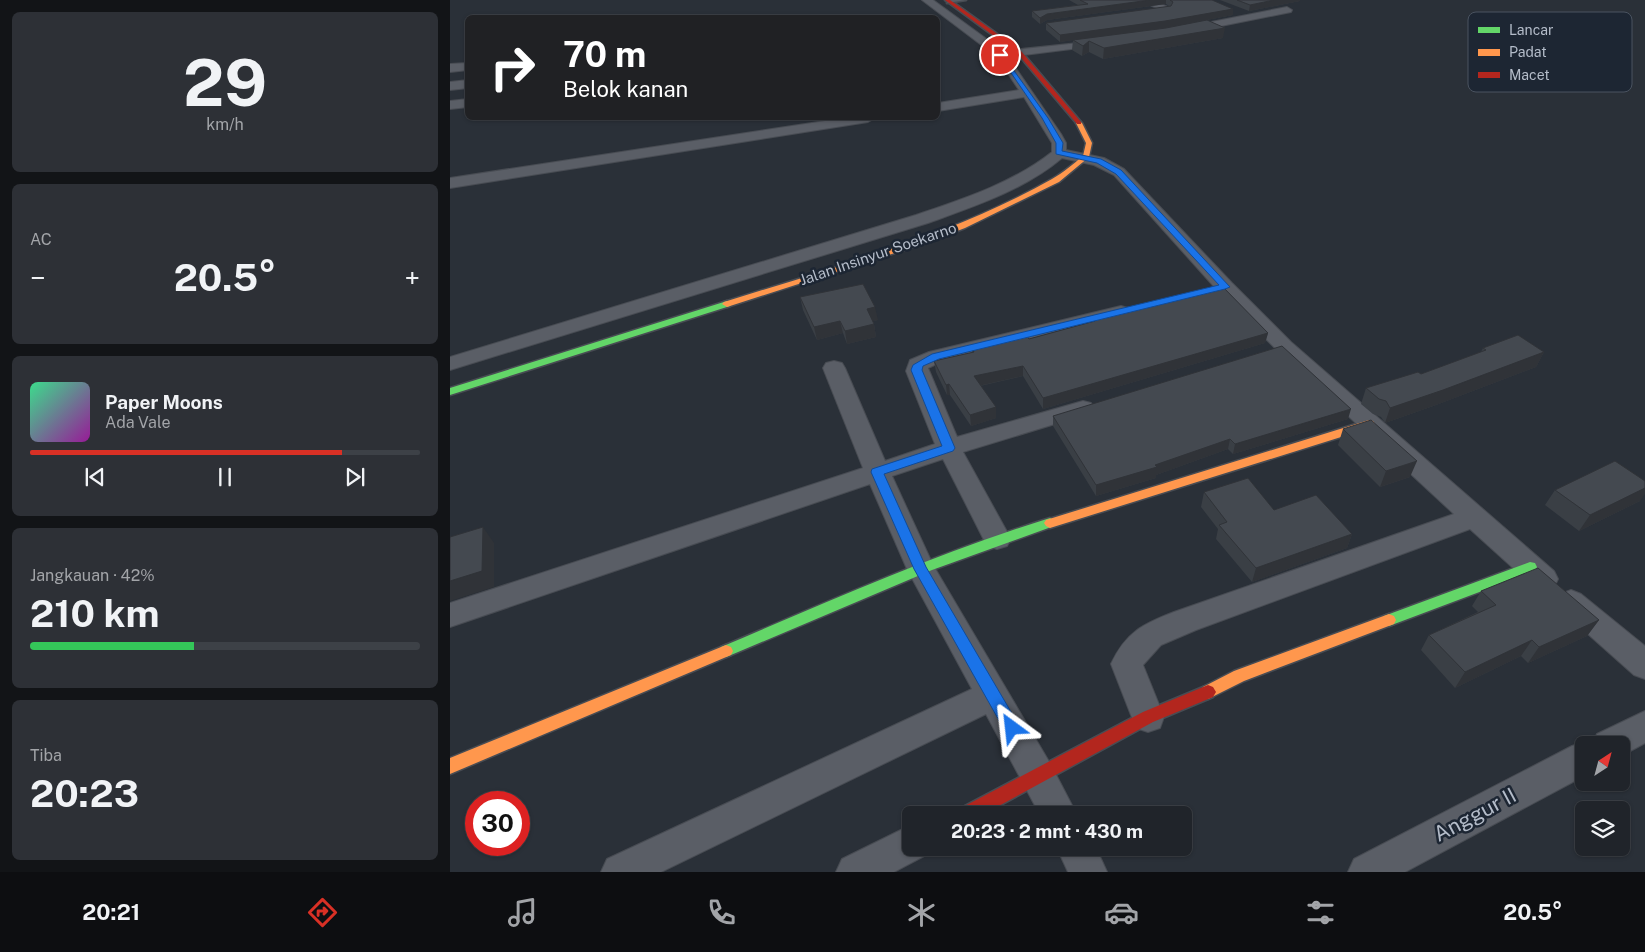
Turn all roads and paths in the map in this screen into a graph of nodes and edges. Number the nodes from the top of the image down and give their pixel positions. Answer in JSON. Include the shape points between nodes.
{"nodes":[{"id":1,"x":927,"y":0,"type":"edge"},
{"id":2,"x":962,"y":0,"type":"edge"},
{"id":3,"x":1144,"y":0,"type":"edge"},
{"id":4,"x":948,"y":1,"type":"edge"},
{"id":5,"x":1272,"y":2,"type":"edge"},
{"id":6,"x":1166,"y":10,"type":"junction"},
{"id":7,"x":1233,"y":10,"type":"edge"},
{"id":8,"x":1143,"y":13,"type":"edge"},
{"id":9,"x":1251,"y":17,"type":"junction"},
{"id":10,"x":1207,"y":26,"type":"junction"},
{"id":11,"x":1173,"y":32,"type":"edge"},
{"id":12,"x":1114,"y":41,"type":"edge"},
{"id":13,"x":1012,"y":56,"type":"junction"},
{"id":14,"x":465,"y":66,"type":"edge"},
{"id":15,"x":450,"y":68,"type":"edge"},
{"id":16,"x":465,"y":84,"type":"edge"},
{"id":17,"x":450,"y":86,"type":"edge"},
{"id":18,"x":1027,"y":93,"type":"junction"},
{"id":19,"x":465,"y":103,"type":"edge"},
{"id":20,"x":450,"y":105,"type":"edge"},
{"id":21,"x":940,"y":107,"type":"edge"},
{"id":22,"x":855,"y":120,"type":"edge"},
{"id":23,"x":1059,"y":152,"type":"junction"},
{"id":24,"x":1086,"y":158,"type":"junction"},
{"id":25,"x":450,"y":183,"type":"edge"},
{"id":26,"x":902,"y":225,"type":"junction"},
{"id":27,"x":923,"y":241,"type":"junction"},
{"id":28,"x":1138,"y":308,"type":"edge"},
{"id":29,"x":450,"y":364,"type":"edge"},
{"id":30,"x":450,"y":368,"type":"edge"},
{"id":31,"x":834,"y":368,"type":"dead end"},
{"id":32,"x":451,"y":392,"type":"edge"},
{"id":33,"x":1107,"y":400,"type":"edge"},
{"id":34,"x":1368,"y":424,"type":"junction"},
{"id":35,"x":949,"y":448,"type":"junction"},
{"id":36,"x":877,"y":472,"type":"junction"},
{"id":37,"x":1474,"y":518,"type":"junction"},
{"id":38,"x":997,"y":539,"type":"junction"},
{"id":39,"x":1530,"y":567,"type":"junction"},
{"id":40,"x":921,"y":569,"type":"junction"},
{"id":41,"x":450,"y":615,"type":"edge"},
{"id":42,"x":1645,"y":665,"type":"edge"},
{"id":43,"x":993,"y":695,"type":"junction"},
{"id":44,"x":1148,"y":717,"type":"junction"},
{"id":45,"x":1645,"y":726,"type":"edge"},
{"id":46,"x":1626,"y":736,"type":"edge"},
{"id":47,"x":1575,"y":763,"type":"edge"},
{"id":48,"x":450,"y":766,"type":"edge"},
{"id":49,"x":1039,"y":776,"type":"junction"},
{"id":50,"x":982,"y":806,"type":"edge"},
{"id":51,"x":1054,"y":806,"type":"edge"},
{"id":52,"x":902,"y":848,"type":"edge"},
{"id":53,"x":1080,"y":856,"type":"edge"},
{"id":54,"x":620,"y":872,"type":"edge"},
{"id":55,"x":855,"y":872,"type":"edge"},
{"id":56,"x":1088,"y":872,"type":"edge"},
{"id":57,"x":1367,"y":872,"type":"edge"}],
"edges":[{"from":1,"to":13,"type":"street"},
{"from":2,"to":4,"type":"lane"},
{"from":3,"to":6,"type":"street"},
{"from":4,"to":13,"type":"street"},
{"from":5,"to":9,"type":"street","via":[[1287,9]]},
{"from":6,"to":8,"type":"street"},
{"from":6,"to":10,"type":"street"},
{"from":7,"to":9,"type":"street"},
{"from":9,"to":10,"type":"street"},
{"from":10,"to":11,"type":"street"},
{"from":12,"to":13,"type":"street"},
{"from":13,"to":18,"type":"street"},
{"from":13,"to":24,"type":"street","via":[[1056,93],[1085,132],[1089,142]]},
{"from":14,"to":15,"type":"street"},
{"from":16,"to":17,"type":"street"},
{"from":18,"to":21,"type":"street"},
{"from":18,"to":23,"type":"street","via":[[1059,143]]},
{"from":19,"to":20,"type":"street"},
{"from":22,"to":25,"type":"street"},
{"from":23,"to":24,"type":"street"},
{"from":23,"to":26,"type":"street","name":"Jalan Insinyur Soekarno","via":[[1050,161],[1006,186]]},
{"from":24,"to":27,"type":"street","name":"Jalan Insinyur Soekarno","via":[[1030,194]]},
{"from":24,"to":34,"type":"street","via":[[1119,172],[1215,289],[1275,349]]},
{"from":26,"to":27,"type":"street"},
{"from":26,"to":29,"type":"street","name":"Jalan Insinyur Soekarno"},
{"from":27,"to":32,"type":"street","name":"Jalan Insinyur Soekarno"},
{"from":28,"to":35,"type":"street","via":[[936,356],[918,365],[917,370]]},
{"from":30,"to":32,"type":"street"},
{"from":31,"to":36,"type":"street"},
{"from":33,"to":35,"type":"street"},
{"from":34,"to":37,"type":"street"},
{"from":34,"to":38,"type":"street"},
{"from":35,"to":36,"type":"street"},
{"from":35,"to":38,"type":"street"},
{"from":36,"to":40,"type":"street"},
{"from":36,"to":41,"type":"street"},
{"from":37,"to":39,"type":"street"},
{"from":37,"to":44,"type":"street","via":[[1150,636],[1136,647],[1127,664]]},
{"from":38,"to":40,"type":"street"},
{"from":39,"to":42,"type":"street"},
{"from":39,"to":44,"type":"street","via":[[1239,676],[1192,700]]},
{"from":40,"to":43,"type":"street"},
{"from":40,"to":48,"type":"street"},
{"from":43,"to":49,"type":"street"},
{"from":43,"to":54,"type":"street"},
{"from":44,"to":49,"type":"street"},
{"from":45,"to":46,"type":"street"},
{"from":47,"to":57,"type":"street","name":"Anggur II"},
{"from":49,"to":50,"type":"street"},
{"from":49,"to":51,"type":"street"},
{"from":52,"to":55,"type":"street"},
{"from":53,"to":56,"type":"street"}]}
